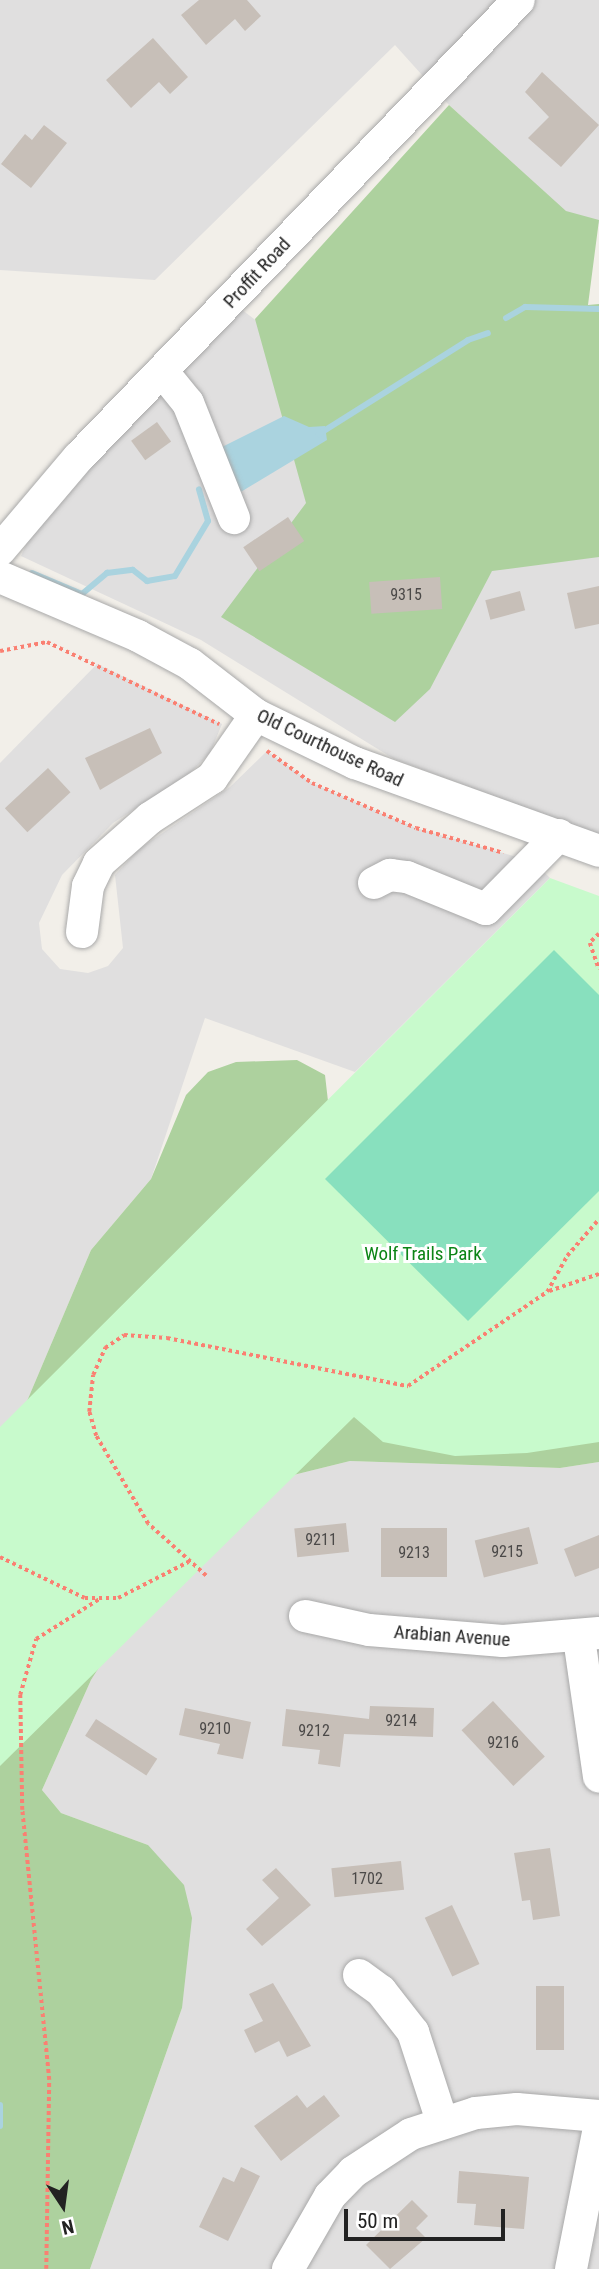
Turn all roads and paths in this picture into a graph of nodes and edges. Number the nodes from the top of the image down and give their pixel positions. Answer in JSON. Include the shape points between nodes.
{"nodes":[{"id":1,"x":519,"y":0,"type":"edge"},
{"id":2,"x":162,"y":371,"type":"junction"},
{"id":3,"x":234,"y":519,"type":"dead end"},
{"id":4,"x":0,"y":550,"type":"edge"},
{"id":5,"x":0,"y":577,"type":"edge"},
{"id":6,"x":0,"y":651,"type":"edge"},
{"id":7,"x":256,"y":715,"type":"junction"},
{"id":8,"x":222,"y":724,"type":"dead end"},
{"id":9,"x":267,"y":751,"type":"dead end"},
{"id":10,"x":558,"y":835,"type":"junction"},
{"id":11,"x":599,"y":851,"type":"edge"},
{"id":12,"x":534,"y":862,"type":"junction"},
{"id":13,"x":374,"y":883,"type":"dead end"},
{"id":14,"x":82,"y":932,"type":"dead end"},
{"id":15,"x":599,"y":934,"type":"edge"},
{"id":16,"x":599,"y":969,"type":"edge"},
{"id":17,"x":599,"y":1219,"type":"edge"},
{"id":18,"x":594,"y":1224,"type":"junction"},
{"id":19,"x":599,"y":1228,"type":"edge"},
{"id":20,"x":599,"y":1274,"type":"edge"},
{"id":21,"x":547,"y":1292,"type":"junction"},
{"id":22,"x":0,"y":1557,"type":"edge"},
{"id":23,"x":188,"y":1562,"type":"junction"},
{"id":24,"x":206,"y":1576,"type":"dead end"},
{"id":25,"x":101,"y":1598,"type":"junction"},
{"id":26,"x":305,"y":1616,"type":"dead end"},
{"id":27,"x":589,"y":1635,"type":"edge"},
{"id":28,"x":599,"y":1777,"type":"edge"},
{"id":29,"x":359,"y":1975,"type":"dead end"},
{"id":30,"x":599,"y":2116,"type":"edge"},
{"id":31,"x":442,"y":2121,"type":"junction"},
{"id":32,"x":599,"y":2128,"type":"edge"},
{"id":33,"x":46,"y":2269,"type":"edge"},
{"id":34,"x":288,"y":2269,"type":"edge"},
{"id":35,"x":571,"y":2269,"type":"edge"}],
"edges":[{"from":1,"to":2,"type":"street","name":"Proffit Road"},
{"from":2,"to":3,"type":"street","via":[[188,403]]},
{"from":2,"to":4,"type":"street","name":"Proffit Road"},
{"from":5,"to":7,"type":"street","name":"Old Courthouse Road","via":[[138,636],[190,664]]},
{"from":6,"to":8,"type":"path","via":[[47,642]]},
{"from":7,"to":10,"type":"street","name":"Old Courthouse Road","via":[[392,778]]},
{"from":7,"to":14,"type":"street","via":[[212,778],[150,818],[99,863],[88,886]]},
{"from":9,"to":12,"type":"path","via":[[312,783],[416,828]]},
{"from":10,"to":11,"type":"street","name":"Old Courthouse Road"},
{"from":10,"to":12,"type":"street"},
{"from":12,"to":13,"type":"street","via":[[486,909],[407,877],[390,876]]},
{"from":15,"to":16,"type":"path","via":[[590,943]]},
{"from":17,"to":18,"type":"path"},
{"from":18,"to":19,"type":"path"},
{"from":18,"to":21,"type":"path","via":[[566,1256]]},
{"from":20,"to":21,"type":"path"},
{"from":21,"to":23,"type":"path","via":[[408,1386],[167,1338],[124,1335],[105,1348],[93,1375],[89,1412],[96,1436],[148,1524]]},
{"from":22,"to":25,"type":"path","via":[[67,1591]]},
{"from":23,"to":24,"type":"path"},
{"from":23,"to":25,"type":"path","via":[[118,1598]]},
{"from":25,"to":33,"type":"path","via":[[36,1639],[20,1695],[22,1810],[49,2080]]},
{"from":26,"to":27,"type":"street","name":"Arabian Avenue","via":[[369,1630],[490,1640]]},
{"from":27,"to":28,"type":"street"},
{"from":29,"to":31,"type":"street","via":[[381,1991],[413,2032]]},
{"from":30,"to":31,"type":"street","via":[[517,2109]]},
{"from":31,"to":34,"type":"street","via":[[390,2145],[352,2172],[309,2227]]},
{"from":32,"to":35,"type":"street"}]}
